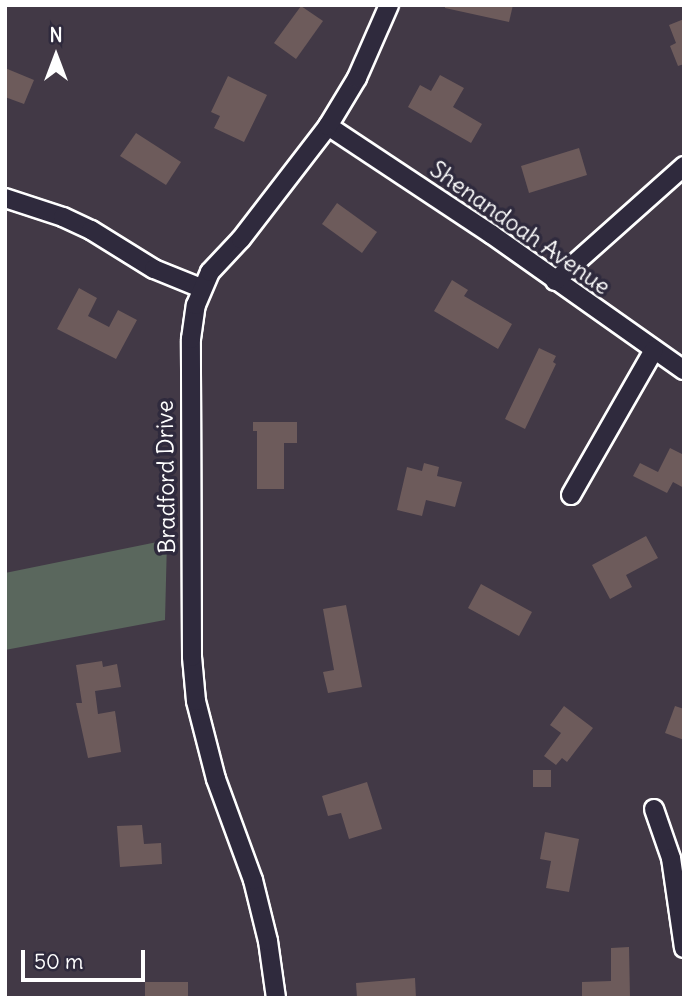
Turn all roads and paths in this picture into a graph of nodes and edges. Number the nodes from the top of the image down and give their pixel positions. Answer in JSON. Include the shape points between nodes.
{"nodes":[{"id":1,"x":389,"y":5,"type":"edge"},
{"id":2,"x":328,"y":126,"type":"junction"},
{"id":3,"x":684,"y":166,"type":"edge"},
{"id":4,"x":5,"y":198,"type":"edge"},
{"id":5,"x":555,"y":281,"type":"junction"},
{"id":6,"x":201,"y":288,"type":"junction"},
{"id":7,"x":654,"y":351,"type":"junction"},
{"id":8,"x":684,"y":370,"type":"edge"},
{"id":9,"x":570,"y":495,"type":"dead end"},
{"id":10,"x":654,"y":809,"type":"dead end"},
{"id":11,"x":684,"y":948,"type":"edge"},
{"id":12,"x":276,"y":998,"type":"edge"}],
"edges":[{"from":1,"to":2,"type":"street","name":"Bradford Drive","via":[[357,78]]},
{"from":2,"to":5,"type":"street","name":"Shenandoah Avenue"},
{"from":2,"to":6,"type":"street","name":"Bradford Drive"},
{"from":3,"to":5,"type":"street"},
{"from":4,"to":6,"type":"street","via":[[72,222],[154,269]]},
{"from":5,"to":7,"type":"street","name":"Shenandoah Avenue"},
{"from":6,"to":12,"type":"street","name":"Bradford Drive","via":[[191,339],[190,376],[195,690],[205,742],[253,880]]},
{"from":7,"to":8,"type":"street","name":"Shenandoah Avenue"},
{"from":7,"to":9,"type":"street"},
{"from":10,"to":11,"type":"street","via":[[671,858]]}]}
